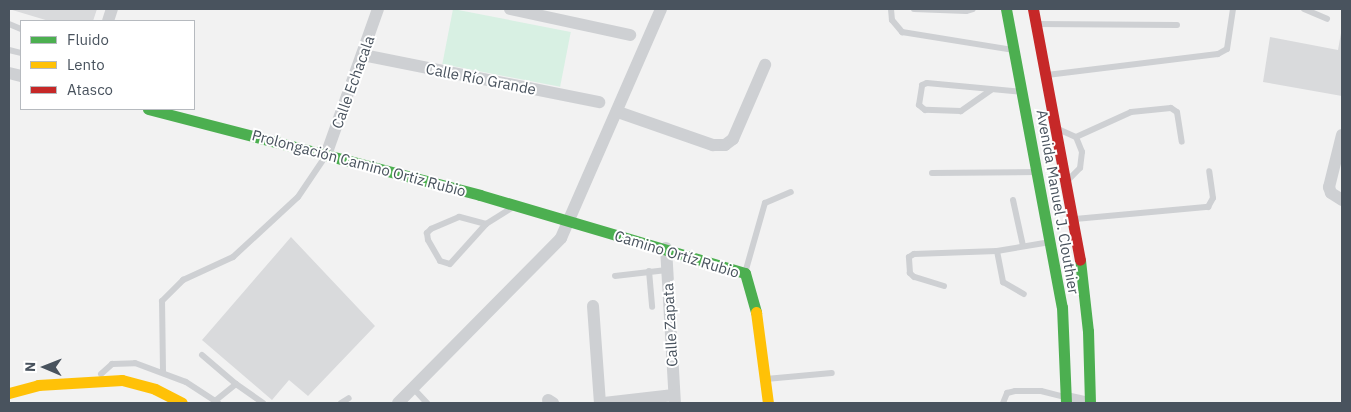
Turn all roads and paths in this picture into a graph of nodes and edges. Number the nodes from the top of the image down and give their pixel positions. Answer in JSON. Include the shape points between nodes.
{"nodes":[{"id":1,"x":378,"y":9,"type":"edge"},
{"id":2,"x":510,"y":9,"type":"edge"},
{"id":3,"x":661,"y":9,"type":"edge"},
{"id":4,"x":892,"y":9,"type":"edge"},
{"id":5,"x":914,"y":9,"type":"edge"},
{"id":6,"x":973,"y":9,"type":"edge"},
{"id":7,"x":1006,"y":9,"type":"edge"},
{"id":8,"x":1033,"y":9,"type":"edge"},
{"id":9,"x":1233,"y":9,"type":"edge"},
{"id":10,"x":1304,"y":9,"type":"edge"},
{"id":11,"x":1327,"y":19,"type":"dead end"},
{"id":12,"x":1036,"y":24,"type":"junction"},
{"id":13,"x":1177,"y":25,"type":"dead end"},
{"id":14,"x":630,"y":35,"type":"dead end"},
{"id":15,"x":1014,"y":50,"type":"junction"},
{"id":16,"x":363,"y":55,"type":"junction"},
{"id":17,"x":766,"y":65,"type":"dead end"},
{"id":18,"x":1046,"y":75,"type":"junction"},
{"id":19,"x":990,"y":90,"type":"junction"},
{"id":20,"x":1023,"y":92,"type":"junction"},
{"id":21,"x":599,"y":102,"type":"dead end"},
{"id":22,"x":152,"y":110,"type":"edge"},
{"id":23,"x":618,"y":112,"type":"junction"},
{"id":24,"x":1056,"y":128,"type":"junction"},
{"id":25,"x":1342,"y":135,"type":"edge"},
{"id":26,"x":1076,"y":137,"type":"junction"},
{"id":27,"x":1182,"y":142,"type":"dead end"},
{"id":28,"x":326,"y":155,"type":"junction"},
{"id":29,"x":1209,"y":171,"type":"dead end"},
{"id":30,"x":932,"y":172,"type":"dead end"},
{"id":31,"x":1039,"y":172,"type":"junction"},
{"id":32,"x":1066,"y":181,"type":"junction"},
{"id":33,"x":791,"y":192,"type":"dead end"},
{"id":34,"x":1013,"y":200,"type":"dead end"},
{"id":35,"x":1342,"y":200,"type":"edge"},
{"id":36,"x":516,"y":205,"type":"junction"},
{"id":37,"x":1074,"y":219,"type":"junction"},
{"id":38,"x":569,"y":223,"type":"junction"},
{"id":39,"x":486,"y":224,"type":"junction"},
{"id":40,"x":1052,"y":242,"type":"junction"},
{"id":41,"x":1023,"y":246,"type":"junction"},
{"id":42,"x":666,"y":248,"type":"junction"},
{"id":43,"x":997,"y":251,"type":"junction"},
{"id":44,"x":667,"y":270,"type":"junction"},
{"id":45,"x":649,"y":271,"type":"junction"},
{"id":46,"x":745,"y":273,"type":"junction"},
{"id":47,"x":615,"y":276,"type":"dead end"},
{"id":48,"x":944,"y":286,"type":"dead end"},
{"id":49,"x":1024,"y":294,"type":"dead end"},
{"id":50,"x":593,"y":306,"type":"dead end"},
{"id":51,"x":652,"y":307,"type":"dead end"},
{"id":52,"x":202,"y":355,"type":"dead end"},
{"id":53,"x":162,"y":371,"type":"junction"},
{"id":54,"x":832,"y":373,"type":"dead end"},
{"id":55,"x":98,"y":379,"type":"junction"},
{"id":56,"x":765,"y":379,"type":"junction"},
{"id":57,"x":236,"y":384,"type":"junction"},
{"id":58,"x":413,"y":388,"type":"junction"},
{"id":59,"x":9,"y":393,"type":"edge"},
{"id":60,"x":349,"y":398,"type":"dead end"},
{"id":61,"x":675,"y":399,"type":"edge"},
{"id":62,"x":1066,"y":400,"type":"edge"},
{"id":63,"x":216,"y":402,"type":"edge"},
{"id":64,"x":182,"y":403,"type":"edge"},
{"id":65,"x":263,"y":403,"type":"edge"},
{"id":66,"x":341,"y":403,"type":"edge"},
{"id":67,"x":398,"y":403,"type":"edge"},
{"id":68,"x":427,"y":403,"type":"edge"},
{"id":69,"x":602,"y":403,"type":"edge"},
{"id":70,"x":768,"y":403,"type":"edge"},
{"id":71,"x":1003,"y":403,"type":"edge"},
{"id":72,"x":1089,"y":403,"type":"edge"}],
"edges":[{"from":1,"to":16,"type":"street","name":"Calle Echacala"},
{"from":2,"to":14,"type":"street"},
{"from":3,"to":23,"type":"street"},
{"from":4,"to":15,"type":"lane","via":[[892,20],[902,32]]},
{"from":5,"to":6,"type":"lane"},
{"from":7,"to":15,"type":"main road","name":"Avenida Manuel J. Clouthier"},
{"from":8,"to":12,"type":"main road","name":"Avenida Manuel J. Clouthier"},
{"from":9,"to":18,"type":"lane","via":[[1227,49],[1218,54]]},
{"from":10,"to":11,"type":"lane"},
{"from":12,"to":13,"type":"lane"},
{"from":12,"to":18,"type":"main road","name":"Avenida Manuel J. Clouthier"},
{"from":15,"to":20,"type":"main road","name":"Avenida Manuel J. Clouthier"},
{"from":16,"to":21,"type":"street","name":"Calle Río Grande"},
{"from":16,"to":28,"type":"street","name":"Calle Echacala"},
{"from":17,"to":23,"type":"street","via":[[732,140],[725,145],[713,145]]},
{"from":18,"to":24,"type":"main road","name":"Avenida Manuel J. Clouthier"},
{"from":19,"to":19,"type":"lane","via":[[924,83],[919,105],[924,110],[961,111]]},
{"from":19,"to":20,"type":"lane"},
{"from":20,"to":31,"type":"main road","name":"Avenida Manuel J. Clouthier"},
{"from":22,"to":28,"type":"main road","name":"Prolongación Camino Ortiz Rubio"},
{"from":23,"to":38,"type":"street"},
{"from":24,"to":26,"type":"lane"},
{"from":24,"to":32,"type":"main road","name":"Avenida Manuel J. Clouthier"},
{"from":25,"to":35,"type":"street","via":[[1330,179],[1331,194]]},
{"from":26,"to":27,"type":"lane","via":[[1131,112],[1171,108],[1177,112]]},
{"from":26,"to":32,"type":"lane","via":[[1082,152],[1080,168]]},
{"from":28,"to":36,"type":"main road","name":"Prolongación Camino Ortiz Rubio"},
{"from":28,"to":53,"type":"lane","via":[[298,196],[233,256],[184,280],[162,301]]},
{"from":29,"to":37,"type":"lane","via":[[1213,198],[1208,207]]},
{"from":30,"to":31,"type":"lane"},
{"from":31,"to":40,"type":"main road","name":"Avenida Manuel J. Clouthier"},
{"from":32,"to":37,"type":"main road","name":"Avenida Manuel J. Clouthier"},
{"from":33,"to":46,"type":"lane","via":[[765,202]]},
{"from":34,"to":41,"type":"lane"},
{"from":36,"to":38,"type":"main road","name":"Prolongación Camino Ortiz Rubio"},
{"from":36,"to":39,"type":"lane"},
{"from":37,"to":72,"type":"main road","name":"Avenida Manuel J. Clouthier","via":[[1088,330]]},
{"from":38,"to":42,"type":"main road","name":"Camino Ortíz Rubio"},
{"from":38,"to":58,"type":"street","via":[[549,253]]},
{"from":39,"to":39,"type":"lane","via":[[459,217],[431,228],[428,240],[440,261],[450,264]]},
{"from":40,"to":41,"type":"lane"},
{"from":40,"to":62,"type":"main road","name":"Avenida Manuel J. Clouthier","via":[[1062,307]]},
{"from":41,"to":43,"type":"lane"},
{"from":42,"to":44,"type":"street","name":"Calle Zapata"},
{"from":42,"to":46,"type":"main road","name":"Camino Ortíz Rubio"},
{"from":43,"to":48,"type":"lane","via":[[914,254],[909,257],[908,264],[914,277]]},
{"from":43,"to":49,"type":"lane","via":[[1003,282]]},
{"from":44,"to":45,"type":"lane"},
{"from":44,"to":61,"type":"street","name":"Calle Zapata"},
{"from":45,"to":47,"type":"lane"},
{"from":45,"to":51,"type":"lane"},
{"from":46,"to":56,"type":"main road","name":"Camino Ortíz Rubio","via":[[755,302]]},
{"from":50,"to":69,"type":"street"},
{"from":52,"to":57,"type":"lane"},
{"from":53,"to":55,"type":"lane","via":[[124,362],[112,364]]},
{"from":53,"to":63,"type":"lane"},
{"from":54,"to":56,"type":"lane"},
{"from":55,"to":59,"type":"main road","via":[[38,385]]},
{"from":55,"to":64,"type":"main road","via":[[122,380],[155,389]]},
{"from":56,"to":70,"type":"main road","name":"Camino Ortíz Rubio"},
{"from":57,"to":63,"type":"lane"},
{"from":57,"to":65,"type":"lane"},
{"from":58,"to":67,"type":"street"},
{"from":58,"to":68,"type":"lane"},
{"from":60,"to":66,"type":"lane"},
{"from":61,"to":69,"type":"street"},
{"from":62,"to":71,"type":"lane","via":[[1041,392],[1015,391],[1007,393]]},
{"from":62,"to":72,"type":"street"}]}
